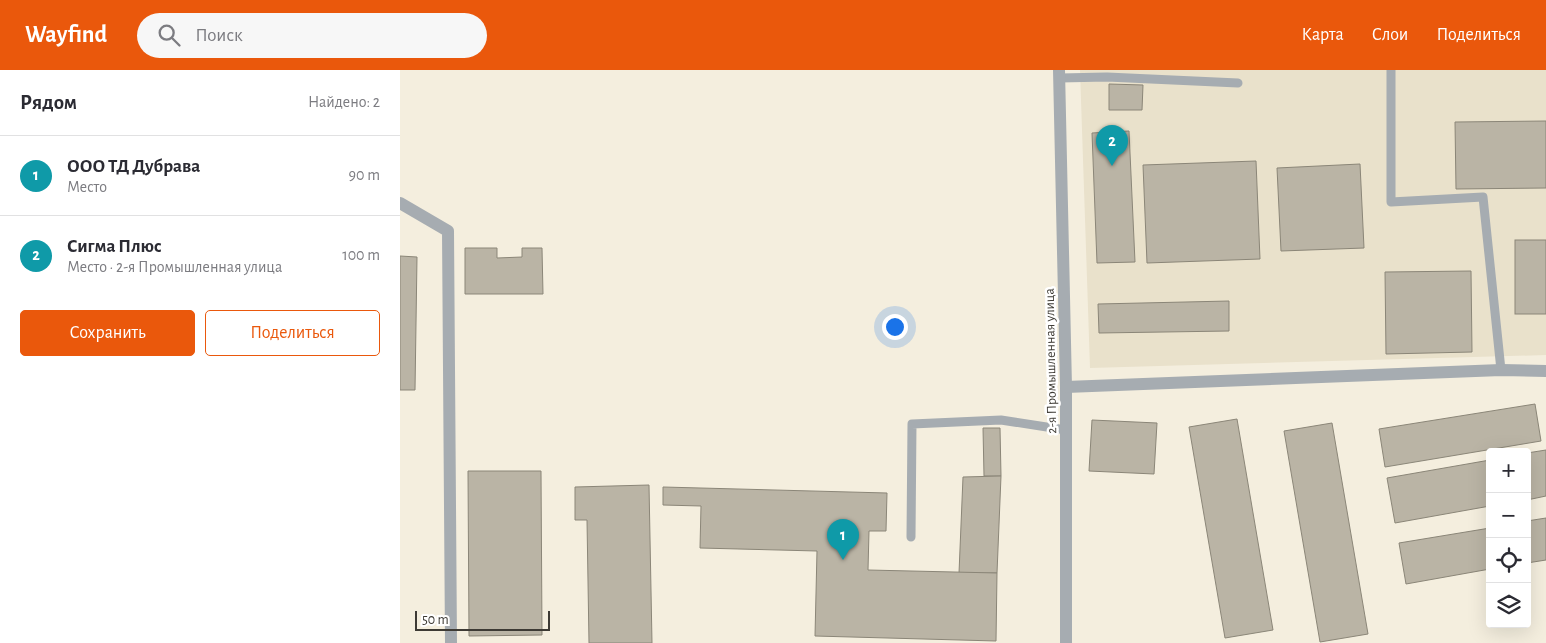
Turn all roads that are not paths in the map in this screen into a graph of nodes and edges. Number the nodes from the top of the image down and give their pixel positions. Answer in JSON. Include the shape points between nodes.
{"nodes":[{"id":1,"x":1391,"y":70,"type":"edge"},
{"id":2,"x":1060,"y":74,"type":"edge"},
{"id":3,"x":1238,"y":83,"type":"dead end"},
{"id":4,"x":400,"y":203,"type":"edge"},
{"id":5,"x":1501,"y":370,"type":"junction"},
{"id":6,"x":1546,"y":371,"type":"edge"},
{"id":7,"x":1066,"y":387,"type":"junction"},
{"id":8,"x":1066,"y":430,"type":"junction"},
{"id":9,"x":911,"y":537,"type":"dead end"},
{"id":10,"x":451,"y":643,"type":"edge"},
{"id":11,"x":1066,"y":643,"type":"edge"}],
"edges":[{"from":1,"to":5,"type":"lane","via":[[1391,202],[1483,197]]},
{"from":2,"to":3,"type":"lane"},
{"from":2,"to":7,"type":"street","name":"2-я Промышленная улица"},
{"from":4,"to":10,"type":"street","via":[[448,231]]},
{"from":5,"to":6,"type":"street"},
{"from":5,"to":7,"type":"street"},
{"from":7,"to":8,"type":"street","name":"2-я Промышленная улица"},
{"from":8,"to":9,"type":"lane","via":[[1001,420],[912,424]]},
{"from":8,"to":11,"type":"street","name":"2-я Промышленная улица"}]}
